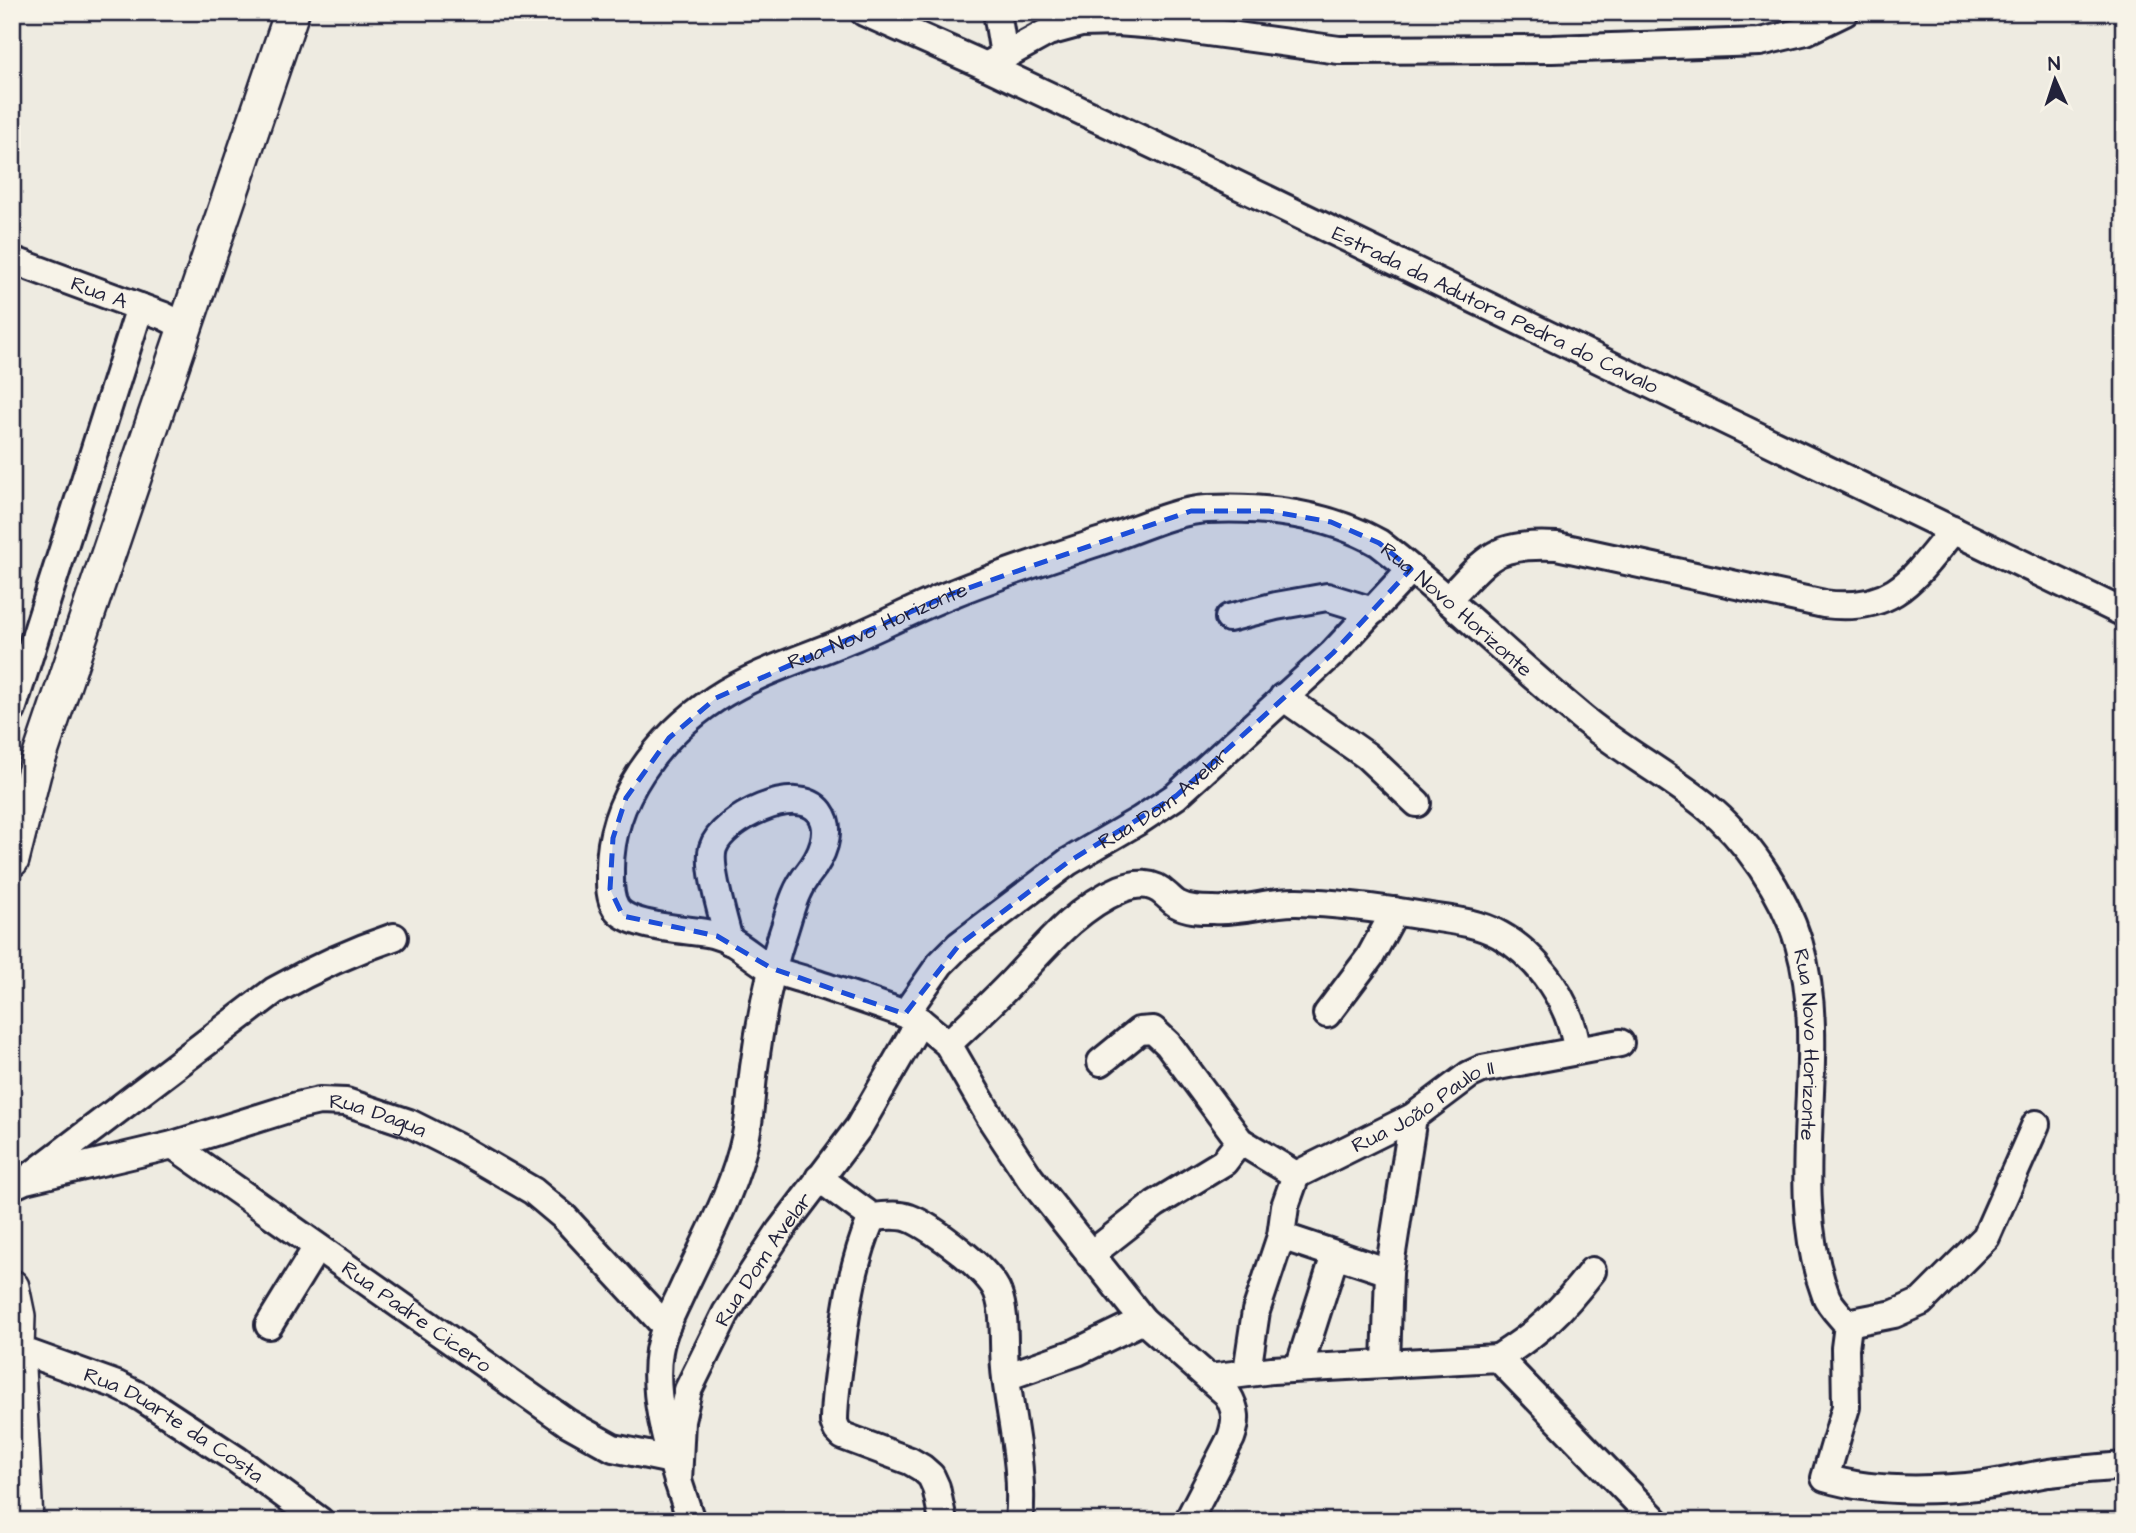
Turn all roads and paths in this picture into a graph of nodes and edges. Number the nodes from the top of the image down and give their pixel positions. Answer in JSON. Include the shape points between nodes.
{"nodes":[{"id":1,"x":292,"y":12,"type":"edge"},
{"id":2,"x":864,"y":12,"type":"edge"},
{"id":3,"x":997,"y":12,"type":"edge"},
{"id":4,"x":1845,"y":12,"type":"edge"},
{"id":5,"x":995,"y":60,"type":"junction"},
{"id":6,"x":12,"y":260,"type":"edge"},
{"id":7,"x":141,"y":307,"type":"junction"},
{"id":8,"x":185,"y":327,"type":"junction"},
{"id":9,"x":1953,"y":530,"type":"junction"},
{"id":10,"x":1411,"y":569,"type":"junction"},
{"id":11,"x":1447,"y":600,"type":"junction"},
{"id":12,"x":1373,"y":611,"type":"junction"},
{"id":13,"x":2124,"y":613,"type":"edge"},
{"id":14,"x":1229,"y":618,"type":"dead end"},
{"id":15,"x":1283,"y":697,"type":"junction"},
{"id":16,"x":12,"y":710,"type":"edge"},
{"id":17,"x":23,"y":777,"type":"edge"},
{"id":18,"x":1417,"y":803,"type":"dead end"},
{"id":19,"x":14,"y":846,"type":"edge"},
{"id":20,"x":1395,"y":911,"type":"junction"},
{"id":21,"x":394,"y":937,"type":"dead end"},
{"id":22,"x":729,"y":941,"type":"junction"},
{"id":23,"x":771,"y":968,"type":"junction"},
{"id":24,"x":1327,"y":1014,"type":"dead end"},
{"id":25,"x":912,"y":1018,"type":"junction"},
{"id":26,"x":1620,"y":1043,"type":"dead end"},
{"id":27,"x":948,"y":1044,"type":"junction"},
{"id":28,"x":1577,"y":1050,"type":"junction"},
{"id":29,"x":1101,"y":1062,"type":"dead end"},
{"id":30,"x":1413,"y":1117,"type":"junction"},
{"id":31,"x":2036,"y":1124,"type":"dead end"},
{"id":32,"x":1240,"y":1141,"type":"junction"},
{"id":33,"x":173,"y":1144,"type":"junction"},
{"id":34,"x":1296,"y":1175,"type":"junction"},
{"id":35,"x":819,"y":1178,"type":"junction"},
{"id":36,"x":18,"y":1183,"type":"edge"},
{"id":37,"x":872,"y":1217,"type":"junction"},
{"id":38,"x":1281,"y":1236,"type":"junction"},
{"id":39,"x":317,"y":1247,"type":"junction"},
{"id":40,"x":1090,"y":1255,"type":"junction"},
{"id":41,"x":1335,"y":1255,"type":"junction"},
{"id":42,"x":1592,"y":1271,"type":"dead end"},
{"id":43,"x":1389,"y":1272,"type":"junction"},
{"id":44,"x":12,"y":1287,"type":"edge"},
{"id":45,"x":1143,"y":1320,"type":"junction"},
{"id":46,"x":269,"y":1325,"type":"dead end"},
{"id":47,"x":1848,"y":1325,"type":"junction"},
{"id":48,"x":666,"y":1327,"type":"junction"},
{"id":49,"x":17,"y":1349,"type":"junction"},
{"id":50,"x":1498,"y":1358,"type":"junction"},
{"id":51,"x":1386,"y":1364,"type":"junction"},
{"id":52,"x":1299,"y":1368,"type":"junction"},
{"id":53,"x":1247,"y":1373,"type":"junction"},
{"id":54,"x":1006,"y":1377,"type":"junction"},
{"id":55,"x":1209,"y":1378,"type":"junction"},
{"id":56,"x":2124,"y":1466,"type":"edge"},
{"id":57,"x":675,"y":1470,"type":"junction"},
{"id":58,"x":26,"y":1521,"type":"edge"},
{"id":59,"x":320,"y":1521,"type":"edge"},
{"id":60,"x":691,"y":1521,"type":"edge"},
{"id":61,"x":943,"y":1521,"type":"edge"},
{"id":62,"x":1019,"y":1521,"type":"edge"},
{"id":63,"x":1188,"y":1521,"type":"edge"},
{"id":64,"x":1656,"y":1521,"type":"edge"}],
"edges":[{"from":1,"to":8,"type":"main road"},
{"from":2,"to":5,"type":"street","name":"Estrada da Adutora Pedra do Cavalo"},
{"from":3,"to":5,"type":"street"},
{"from":4,"to":5,"type":"street","via":[[1806,31],[1760,42],[1552,49],[1339,50],[1156,25],[1081,23],[1048,32]]},
{"from":5,"to":9,"type":"street","name":"Estrada da Adutora Pedra do Cavalo"},
{"from":6,"to":7,"type":"street","name":"Rua A"},
{"from":7,"to":8,"type":"street","name":"Rua A"},
{"from":7,"to":16,"type":"street"},
{"from":8,"to":17,"type":"main road"},
{"from":9,"to":11,"type":"street","via":[[1910,583],[1861,604],[1824,604],[1557,546],[1530,545],[1489,557]]},
{"from":9,"to":13,"type":"street","name":"Estrada da Adutora Pedra do Cavalo"},
{"from":10,"to":11,"type":"street","name":"Rua Novo Horizonte"},
{"from":10,"to":12,"type":"street","name":"Rua Dom Avelar"},
{"from":10,"to":22,"type":"street","name":"Rua Novo Horizonte","via":[[1369,537],[1331,522],[1269,510],[1207,509],[1171,517],[951,594],[716,698],[669,738],[626,797],[613,838],[610,889],[615,907],[624,916]]},
{"from":11,"to":47,"type":"street","name":"Rua Novo Horizonte","via":[[1592,727],[1718,817],[1762,867],[1783,904],[1804,962],[1810,1013],[1807,1150],[1812,1241],[1826,1298]]},
{"from":12,"to":14,"type":"street","via":[[1327,597]]},
{"from":12,"to":15,"type":"street","name":"Rua Dom Avelar"},
{"from":15,"to":18,"type":"street","via":[[1367,757]]},
{"from":15,"to":25,"type":"street","name":"Rua Dom Avelar","via":[[1176,796],[1068,862],[959,945],[940,964]]},
{"from":17,"to":19,"type":"main road"},
{"from":20,"to":24,"type":"street","via":[[1370,957]]},
{"from":20,"to":27,"type":"street","via":[[1295,902],[1242,910],[1186,908],[1154,886],[1136,884],[1101,900],[1058,932]]},
{"from":20,"to":28,"type":"street","via":[[1483,927],[1515,945],[1561,997]]},
{"from":21,"to":36,"type":"street","name":"Rua Dagua","via":[[352,951],[274,990]]},
{"from":22,"to":23,"type":"street"},
{"from":22,"to":23,"type":"street","via":[[712,866],[717,838],[758,809],[781,801],[817,807],[826,833],[823,851],[798,887]]},
{"from":23,"to":25,"type":"street"},
{"from":23,"to":48,"type":"street","via":[[740,1156],[718,1216]]},
{"from":25,"to":27,"type":"street"},
{"from":25,"to":35,"type":"street","name":"Rua Dom Avelar","via":[[859,1127]]},
{"from":26,"to":28,"type":"street","name":"Rua João Paulo II"},
{"from":27,"to":40,"type":"street","via":[[1016,1157]]},
{"from":28,"to":30,"type":"street","name":"Rua João Paulo II","via":[[1482,1069]]},
{"from":29,"to":32,"type":"street","via":[[1139,1031],[1153,1030]]},
{"from":30,"to":34,"type":"street","name":"Rua João Paulo II"},
{"from":30,"to":43,"type":"street"},
{"from":31,"to":47,"type":"street","via":[[1986,1237],[1921,1302]]},
{"from":32,"to":34,"type":"street"},
{"from":32,"to":40,"type":"street","via":[[1224,1162],[1155,1204]]},
{"from":33,"to":36,"type":"street","name":"Rua Dagua"},
{"from":33,"to":39,"type":"street","name":"Rua Padre Cicero"},
{"from":33,"to":48,"type":"street","name":"Rua Dagua","via":[[319,1101],[346,1102],[409,1123],[549,1203]]},
{"from":34,"to":38,"type":"street"},
{"from":35,"to":37,"type":"street"},
{"from":35,"to":57,"type":"street","name":"Rua Dom Avelar","via":[[726,1313],[688,1391]]},
{"from":37,"to":54,"type":"street","via":[[911,1219],[988,1277],[1001,1306]]},
{"from":37,"to":61,"type":"street","via":[[850,1286],[834,1422],[843,1436],[910,1461],[931,1476]]},
{"from":38,"to":41,"type":"street"},
{"from":38,"to":53,"type":"street","via":[[1256,1311]]},
{"from":39,"to":46,"type":"street"},
{"from":39,"to":57,"type":"street","name":"Rua Padre Cicero","via":[[585,1433]]},
{"from":40,"to":45,"type":"street"},
{"from":41,"to":43,"type":"street"},
{"from":41,"to":52,"type":"street"},
{"from":42,"to":50,"type":"street","via":[[1546,1324]]},
{"from":43,"to":51,"type":"street"},
{"from":44,"to":49,"type":"main road","via":[[18,1316]]},
{"from":45,"to":54,"type":"street","via":[[1077,1352]]},
{"from":45,"to":55,"type":"street"},
{"from":47,"to":56,"type":"street","via":[[1846,1407],[1825,1478],[1871,1487],[1939,1487]]},
{"from":48,"to":57,"type":"street","via":[[657,1381]]},
{"from":49,"to":58,"type":"main road"},
{"from":49,"to":59,"type":"street","name":"Rua Duarte da Costa","via":[[141,1397]]},
{"from":50,"to":51,"type":"street"},
{"from":50,"to":64,"type":"street"},
{"from":51,"to":52,"type":"street"},
{"from":52,"to":53,"type":"street"},
{"from":53,"to":55,"type":"street"},
{"from":54,"to":62,"type":"street","via":[[1018,1447]]},
{"from":55,"to":63,"type":"street","via":[[1234,1404],[1236,1425]]},
{"from":57,"to":60,"type":"street","name":"Rua Dom Avelar"}]}
